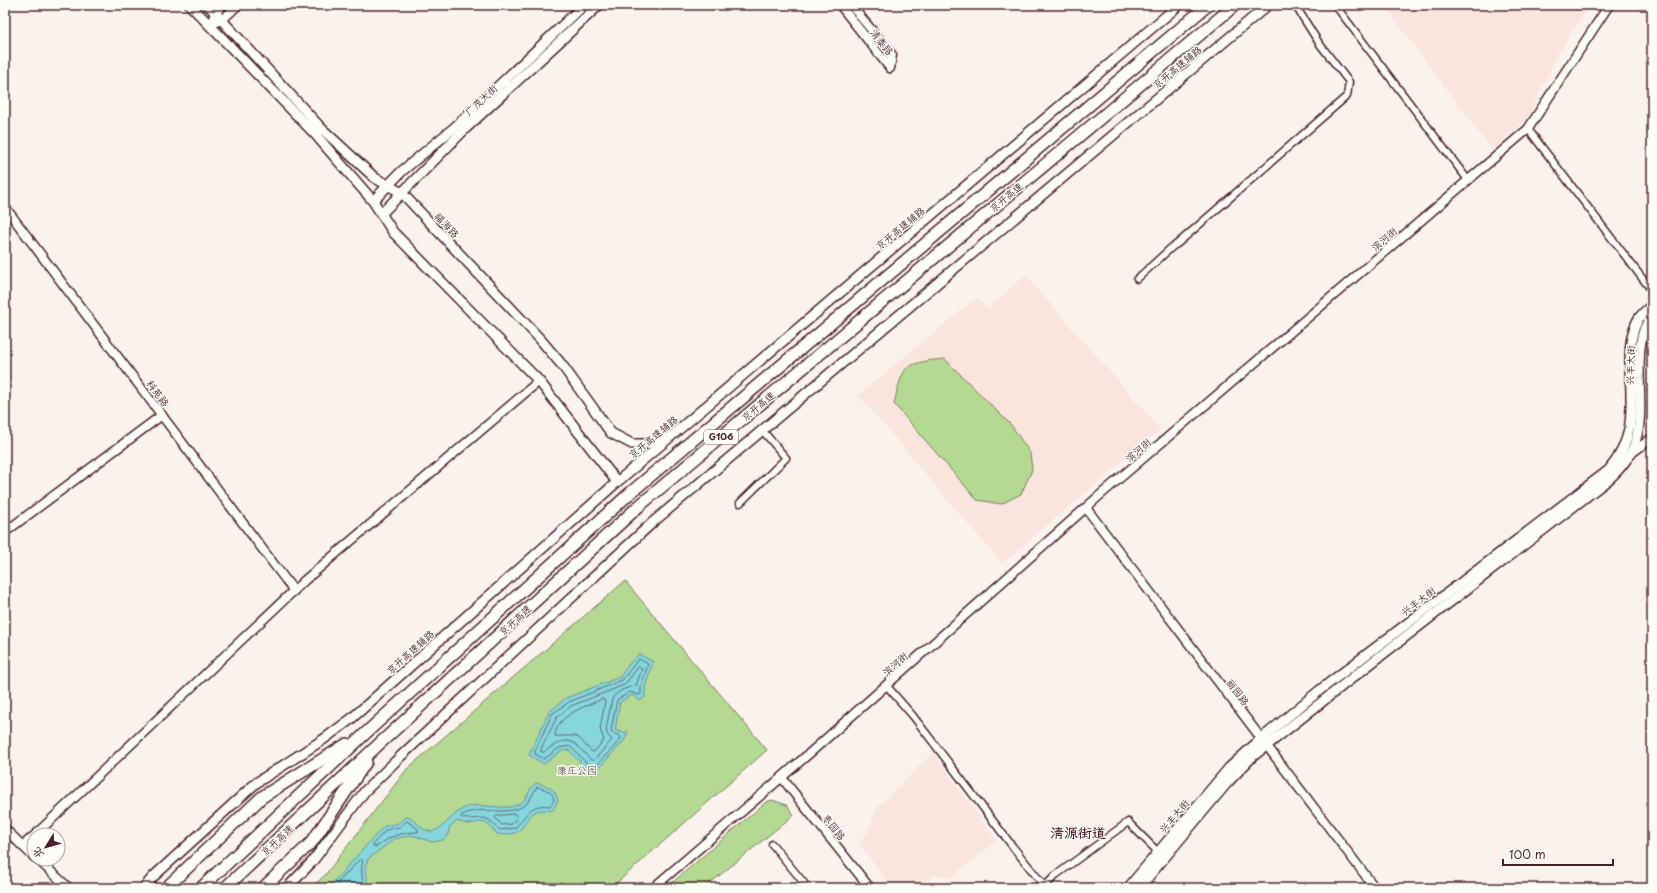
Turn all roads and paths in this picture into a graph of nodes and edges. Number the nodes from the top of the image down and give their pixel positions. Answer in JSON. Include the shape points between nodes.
{"nodes":[{"id":1,"x":190,"y":5,"type":"edge"},
{"id":2,"x":208,"y":5,"type":"edge"},
{"id":3,"x":224,"y":5,"type":"edge"},
{"id":4,"x":238,"y":5,"type":"edge"},
{"id":5,"x":584,"y":5,"type":"edge"},
{"id":6,"x":599,"y":5,"type":"edge"},
{"id":7,"x":840,"y":5,"type":"edge"},
{"id":8,"x":851,"y":5,"type":"edge"},
{"id":9,"x":1179,"y":5,"type":"edge"},
{"id":10,"x":1204,"y":5,"type":"edge"},
{"id":11,"x":1208,"y":5,"type":"edge"},
{"id":12,"x":1235,"y":5,"type":"edge"},
{"id":13,"x":1244,"y":5,"type":"edge"},
{"id":14,"x":1268,"y":5,"type":"edge"},
{"id":15,"x":1295,"y":5,"type":"edge"},
{"id":16,"x":1335,"y":5,"type":"edge"},
{"id":17,"x":1609,"y":5,"type":"edge"},
{"id":18,"x":216,"y":12,"type":"junction"},
{"id":19,"x":222,"y":20,"type":"junction"},
{"id":20,"x":1187,"y":23,"type":"junction"},
{"id":21,"x":209,"y":25,"type":"junction"},
{"id":22,"x":1197,"y":36,"type":"junction"},
{"id":23,"x":1528,"y":129,"type":"junction"},
{"id":24,"x":1468,"y":180,"type":"junction"},
{"id":25,"x":389,"y":185,"type":"junction"},
{"id":26,"x":402,"y":193,"type":"junction"},
{"id":27,"x":374,"y":201,"type":"junction"},
{"id":28,"x":5,"y":207,"type":"edge"},
{"id":29,"x":381,"y":214,"type":"junction"},
{"id":30,"x":1137,"y":279,"type":"dead end"},
{"id":31,"x":1652,"y":291,"type":"edge"},
{"id":32,"x":1652,"y":305,"type":"edge"},
{"id":33,"x":1652,"y":316,"type":"edge"},
{"id":34,"x":539,"y":381,"type":"junction"},
{"id":35,"x":162,"y":415,"type":"junction"},
{"id":36,"x":762,"y":430,"type":"junction"},
{"id":37,"x":669,"y":438,"type":"junction"},
{"id":38,"x":1652,"y":438,"type":"edge"},
{"id":39,"x":1629,"y":456,"type":"junction"},
{"id":40,"x":617,"y":482,"type":"junction"},
{"id":41,"x":740,"y":503,"type":"dead end"},
{"id":42,"x":1086,"y":508,"type":"junction"},
{"id":43,"x":5,"y":532,"type":"edge"},
{"id":44,"x":294,"y":591,"type":"junction"},
{"id":45,"x":886,"y":685,"type":"junction"},
{"id":46,"x":368,"y":731,"type":"junction"},
{"id":47,"x":1264,"y":742,"type":"junction"},
{"id":48,"x":377,"y":746,"type":"junction"},
{"id":49,"x":782,"y":778,"type":"junction"},
{"id":50,"x":43,"y":827,"type":"edge"},
{"id":51,"x":5,"y":829,"type":"edge"},
{"id":52,"x":26,"y":842,"type":"edge"},
{"id":53,"x":772,"y":844,"type":"dead end"},
{"id":54,"x":22,"y":846,"type":"junction"},
{"id":55,"x":26,"y":850,"type":"edge"},
{"id":56,"x":1158,"y":852,"type":"junction"},
{"id":57,"x":45,"y":867,"type":"edge"},
{"id":58,"x":1045,"y":887,"type":"edge"},
{"id":59,"x":69,"y":888,"type":"edge"},
{"id":60,"x":144,"y":888,"type":"edge"},
{"id":61,"x":166,"y":888,"type":"edge"},
{"id":62,"x":201,"y":888,"type":"edge"},
{"id":63,"x":225,"y":888,"type":"edge"},
{"id":64,"x":263,"y":888,"type":"edge"},
{"id":65,"x":287,"y":888,"type":"edge"},
{"id":66,"x":653,"y":888,"type":"edge"},
{"id":67,"x":808,"y":888,"type":"edge"},
{"id":68,"x":870,"y":888,"type":"edge"},
{"id":69,"x":1128,"y":888,"type":"edge"},
{"id":70,"x":1139,"y":888,"type":"edge"},
{"id":71,"x":1375,"y":888,"type":"edge"}],
"edges":[{"from":1,"to":21,"type":"main road"},
{"from":2,"to":18,"type":"main road","name":"福海路"},
{"from":3,"to":18,"type":"street"},
{"from":4,"to":19,"type":"street"},
{"from":5,"to":25,"type":"main road","name":"广茂大街","via":[[455,127]]},
{"from":6,"to":26,"type":"main road","name":"广茂大街","via":[[465,129]]},
{"from":7,"to":8,"type":"street","name":"清泰路","via":[[890,68],[892,56]]},
{"from":9,"to":37,"type":"main road","name":"京开高速辅路"},
{"from":10,"to":20,"type":"highway"},
{"from":11,"to":20,"type":"highway","name":"京开高速","number":"G106"},
{"from":12,"to":22,"type":"highway","name":"京开高速","number":"G106"},
{"from":13,"to":22,"type":"highway"},
{"from":14,"to":36,"type":"main road","name":"京开高速辅路"},
{"from":15,"to":30,"type":"street","via":[[1319,43],[1349,82],[1347,96]]},
{"from":16,"to":24,"type":"street"},
{"from":17,"to":23,"type":"street","name":"滨河街"},
{"from":18,"to":19,"type":"main road","name":"福海路"},
{"from":18,"to":21,"type":"street"},
{"from":19,"to":21,"type":"street"},
{"from":19,"to":25,"type":"main road","name":"福海路","via":[[321,128],[375,178]]},
{"from":20,"to":46,"type":"highway","name":"京开高速","number":"G106","via":[[629,494]]},
{"from":21,"to":27,"type":"main road","via":[[315,134]]},
{"from":22,"to":48,"type":"highway","name":"京开高速","number":"G106","via":[[639,506]]},
{"from":23,"to":24,"type":"street","name":"滨河街"},
{"from":23,"to":31,"type":"street"},
{"from":24,"to":42,"type":"street","name":"滨河街"},
{"from":25,"to":26,"type":"main road","name":"福海路"},
{"from":25,"to":27,"type":"main road","name":"广茂大街"},
{"from":26,"to":29,"type":"main road","name":"广茂大街"},
{"from":26,"to":37,"type":"main road","name":"福海路","via":[[540,339],[562,365],[610,433],[632,444],[647,444]]},
{"from":27,"to":29,"type":"main road"},
{"from":28,"to":35,"type":"street","name":"科苑路"},
{"from":29,"to":34,"type":"main road","via":[[393,232]]},
{"from":32,"to":47,"type":"main road","name":"兴丰大街","via":[[1640,318],[1634,331],[1630,348],[1629,434],[1618,459],[1609,470],[1320,690]]},
{"from":33,"to":39,"type":"main road","name":"兴丰大街","via":[[1643,331],[1639,352],[1640,423]]},
{"from":34,"to":40,"type":"main road"},
{"from":34,"to":44,"type":"street"},
{"from":35,"to":43,"type":"street"},
{"from":35,"to":44,"type":"street","name":"科苑路"},
{"from":36,"to":41,"type":"street","via":[[786,458]]},
{"from":36,"to":65,"type":"main road","name":"京开高速辅路","via":[[652,522],[401,756],[365,791],[312,862]]},
{"from":37,"to":40,"type":"main road","name":"京开高速辅路"},
{"from":38,"to":39,"type":"street"},
{"from":39,"to":47,"type":"main road","name":"兴丰大街","via":[[1609,479]]},
{"from":40,"to":60,"type":"main road","name":"京开高速辅路","via":[[351,720],[256,783]]},
{"from":42,"to":45,"type":"street","name":"滨河街"},
{"from":42,"to":47,"type":"street","name":"丽园路"},
{"from":44,"to":50,"type":"street"},
{"from":45,"to":49,"type":"street","name":"滨河街"},
{"from":45,"to":58,"type":"street","via":[[913,716]]},
{"from":46,"to":61,"type":"highway","via":[[262,796]]},
{"from":46,"to":62,"type":"highway","name":"京开高速","number":"G106"},
{"from":47,"to":56,"type":"main road","name":"兴丰大街","via":[[1229,768]]},
{"from":47,"to":70,"type":"main road","name":"兴丰大街"},
{"from":47,"to":71,"type":"street","name":"丽园路"},
{"from":48,"to":63,"type":"highway","name":"京开高速","number":"G106"},
{"from":48,"to":64,"type":"highway","via":[[312,842]]},
{"from":49,"to":66,"type":"street","name":"滨河街"},
{"from":49,"to":68,"type":"street","name":"枣园路"},
{"from":51,"to":54,"type":"street"},
{"from":52,"to":54,"type":"street"},
{"from":53,"to":67,"type":"street"},
{"from":54,"to":55,"type":"street"},
{"from":56,"to":58,"type":"street","via":[[1128,822],[1056,875]]},
{"from":56,"to":69,"type":"main road","name":"兴丰大街"},
{"from":57,"to":59,"type":"street"}]}
